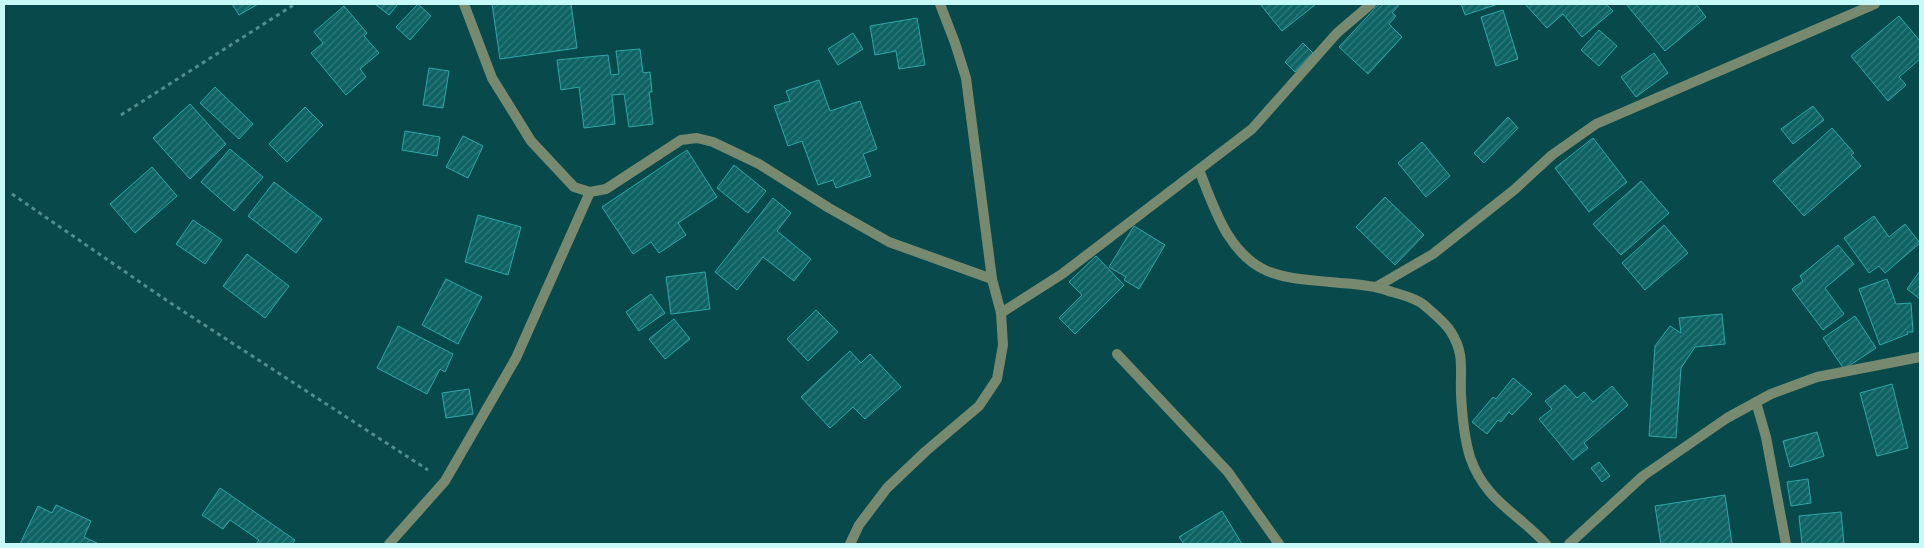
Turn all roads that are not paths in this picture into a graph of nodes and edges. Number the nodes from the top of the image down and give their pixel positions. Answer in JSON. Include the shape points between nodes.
{"nodes":[{"id":1,"x":464,"y":4,"type":"edge"},
{"id":2,"x":940,"y":4,"type":"edge"},
{"id":3,"x":1371,"y":4,"type":"edge"},
{"id":4,"x":1875,"y":4,"type":"edge"},
{"id":5,"x":1199,"y":170,"type":"junction"},
{"id":6,"x":590,"y":192,"type":"junction"},
{"id":7,"x":992,"y":279,"type":"junction"},
{"id":8,"x":1376,"y":287,"type":"junction"},
{"id":9,"x":1002,"y":313,"type":"junction"},
{"id":10,"x":1117,"y":354,"type":"dead end"},
{"id":11,"x":1920,"y":357,"type":"edge"},
{"id":12,"x":1756,"y":402,"type":"junction"},
{"id":13,"x":389,"y":544,"type":"edge"},
{"id":14,"x":850,"y":544,"type":"edge"},
{"id":15,"x":1279,"y":544,"type":"edge"},
{"id":16,"x":1546,"y":544,"type":"edge"},
{"id":17,"x":1569,"y":544,"type":"edge"},
{"id":18,"x":1786,"y":544,"type":"edge"}],
"edges":[{"from":1,"to":6,"type":"street","via":[[492,78],[531,141],[574,187]]},
{"from":2,"to":7,"type":"street","via":[[966,78]]},
{"from":3,"to":5,"type":"street","via":[[1337,33],[1252,129]]},
{"from":4,"to":8,"type":"street","via":[[1596,124],[1552,155],[1514,190],[1433,254]]},
{"from":5,"to":8,"type":"street","via":[[1231,241],[1253,263],[1289,277]]},
{"from":5,"to":9,"type":"street","via":[[1062,274]]},
{"from":6,"to":7,"type":"street","via":[[606,189],[681,140],[697,138],[713,142],[758,164],[888,242]]},
{"from":6,"to":13,"type":"street","via":[[516,358],[445,481]]},
{"from":7,"to":9,"type":"street"},
{"from":8,"to":16,"type":"street","via":[[1422,303],[1451,331],[1462,358],[1461,393],[1470,458],[1498,503]]},
{"from":9,"to":14,"type":"street","via":[[1003,345],[997,379],[979,406],[888,488],[859,525]]},
{"from":10,"to":15,"type":"street","via":[[1228,472]]},
{"from":11,"to":12,"type":"street","via":[[1817,377]]},
{"from":12,"to":17,"type":"street","via":[[1727,418],[1643,476]]},
{"from":12,"to":18,"type":"street","via":[[1766,437]]}]}
